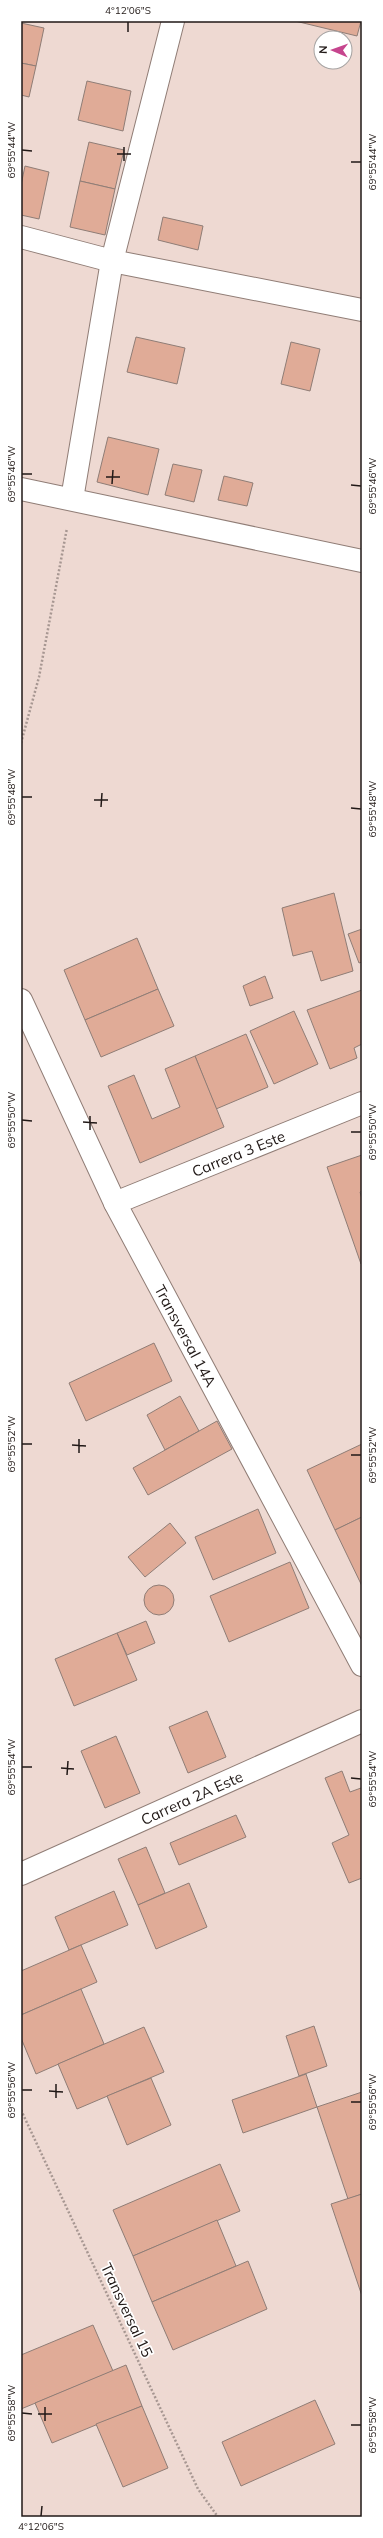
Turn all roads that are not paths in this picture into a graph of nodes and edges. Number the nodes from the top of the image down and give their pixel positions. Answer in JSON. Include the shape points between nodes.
{"nodes":[{"id":1,"x":173,"y":21,"type":"edge"},
{"id":2,"x":21,"y":237,"type":"edge"},
{"id":3,"x":112,"y":261,"type":"junction"},
{"id":4,"x":362,"y":310,"type":"edge"},
{"id":5,"x":21,"y":489,"type":"edge"},
{"id":6,"x":72,"y":499,"type":"junction"},
{"id":7,"x":362,"y":561,"type":"edge"},
{"id":8,"x":21,"y":1000,"type":"edge"},
{"id":9,"x":362,"y":1103,"type":"edge"},
{"id":10,"x":115,"y":1204,"type":"junction"},
{"id":11,"x":362,"y":1665,"type":"edge"},
{"id":12,"x":362,"y":1721,"type":"edge"},
{"id":13,"x":21,"y":1874,"type":"edge"}],
"edges":[{"from":1,"to":3,"type":"street"},
{"from":2,"to":3,"type":"street"},
{"from":3,"to":4,"type":"street"},
{"from":3,"to":6,"type":"street"},
{"from":5,"to":6,"type":"street"},
{"from":6,"to":7,"type":"street"},
{"from":8,"to":10,"type":"street","name":"Transversal 14A"},
{"from":9,"to":10,"type":"street","name":"Carrera 3 Este"},
{"from":10,"to":11,"type":"street","name":"Transversal 14A"},
{"from":12,"to":13,"type":"street","name":"Carrera 2A Este"}]}
